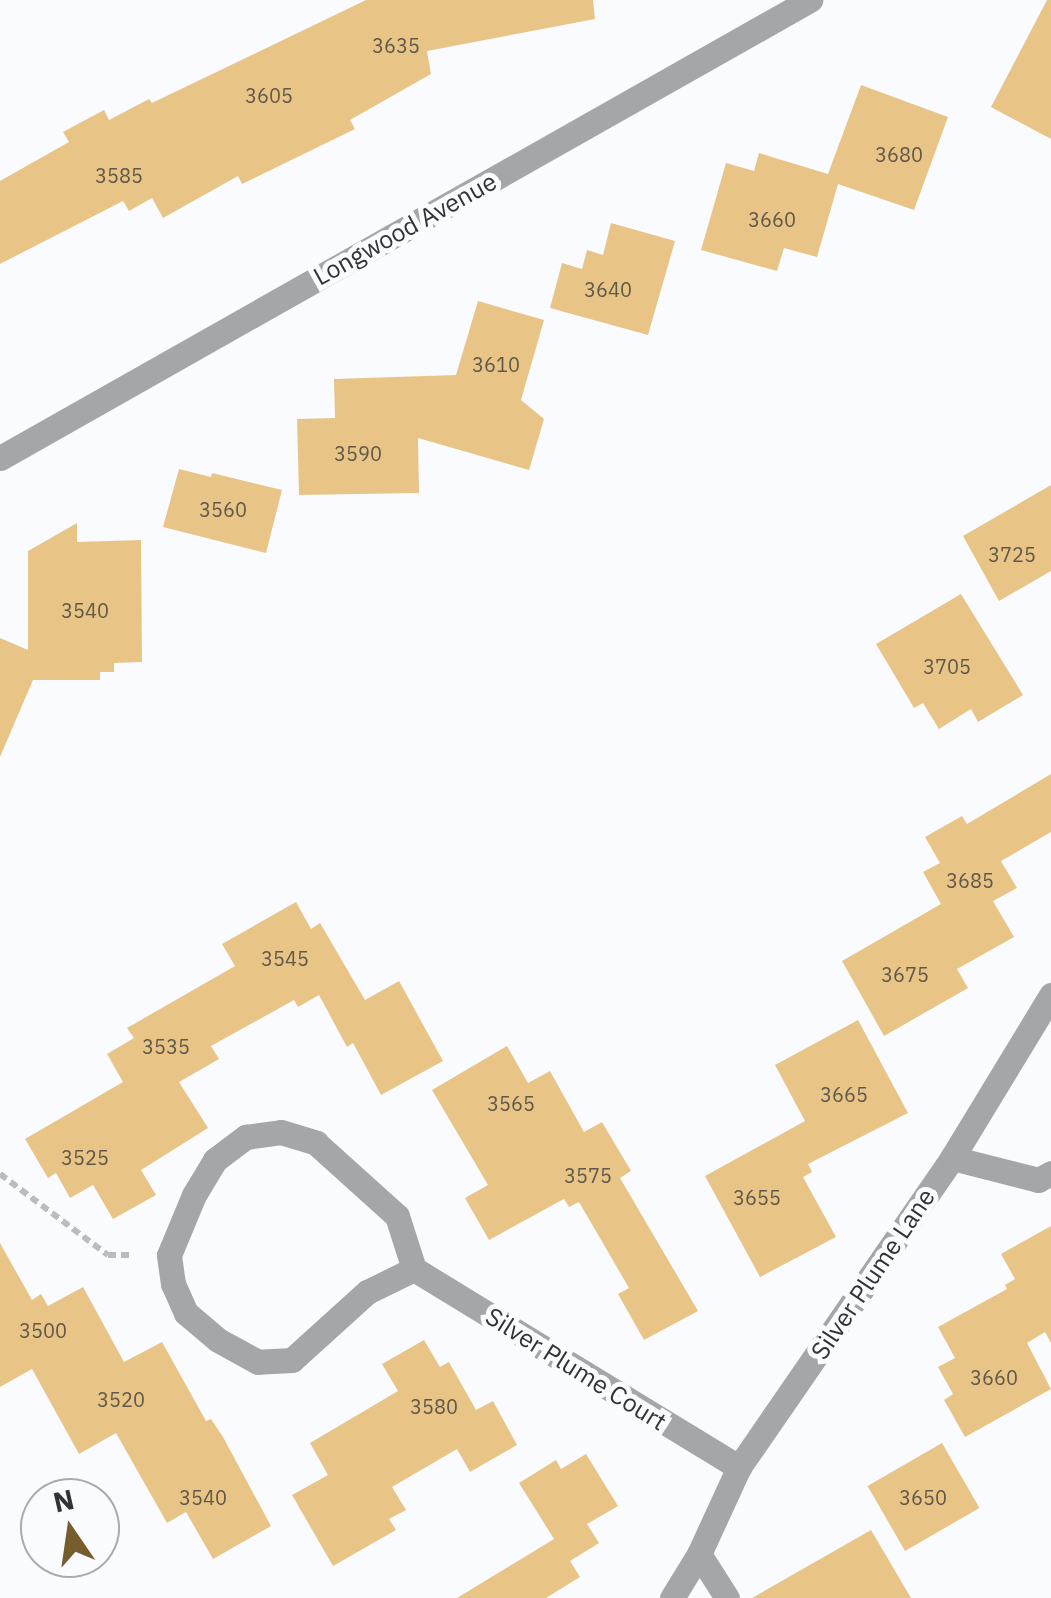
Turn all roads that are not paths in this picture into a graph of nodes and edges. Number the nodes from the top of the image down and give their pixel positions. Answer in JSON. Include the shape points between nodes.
{"nodes":[{"id":1,"x":810,"y":0,"type":"edge"},
{"id":2,"x":0,"y":458,"type":"edge"},
{"id":3,"x":1051,"y":995,"type":"edge"},
{"id":4,"x":952,"y":1158,"type":"junction"},
{"id":5,"x":1051,"y":1172,"type":"edge"},
{"id":6,"x":414,"y":1269,"type":"junction"},
{"id":7,"x":739,"y":1467,"type":"junction"},
{"id":8,"x":699,"y":1554,"type":"junction"},
{"id":9,"x":672,"y":1598,"type":"edge"},
{"id":10,"x":727,"y":1598,"type":"edge"}],
"edges":[{"from":1,"to":2,"type":"street","name":"Longwood Avenue"},
{"from":3,"to":4,"type":"street","name":"Silver Plume Lane"},
{"from":4,"to":5,"type":"street","via":[[1038,1180]]},
{"from":4,"to":7,"type":"street","name":"Silver Plume Lane"},
{"from":6,"to":6,"type":"street","via":[[397,1216],[316,1142],[281,1132],[246,1137],[216,1160],[169,1256],[186,1313],[258,1362],[292,1360],[367,1292]]},
{"from":6,"to":7,"type":"street","name":"Silver Plume Court"},
{"from":7,"to":8,"type":"street","name":"Silver Plume Lane"},
{"from":8,"to":9,"type":"street","name":"Silver Plume Lane"},
{"from":8,"to":10,"type":"street"}]}
